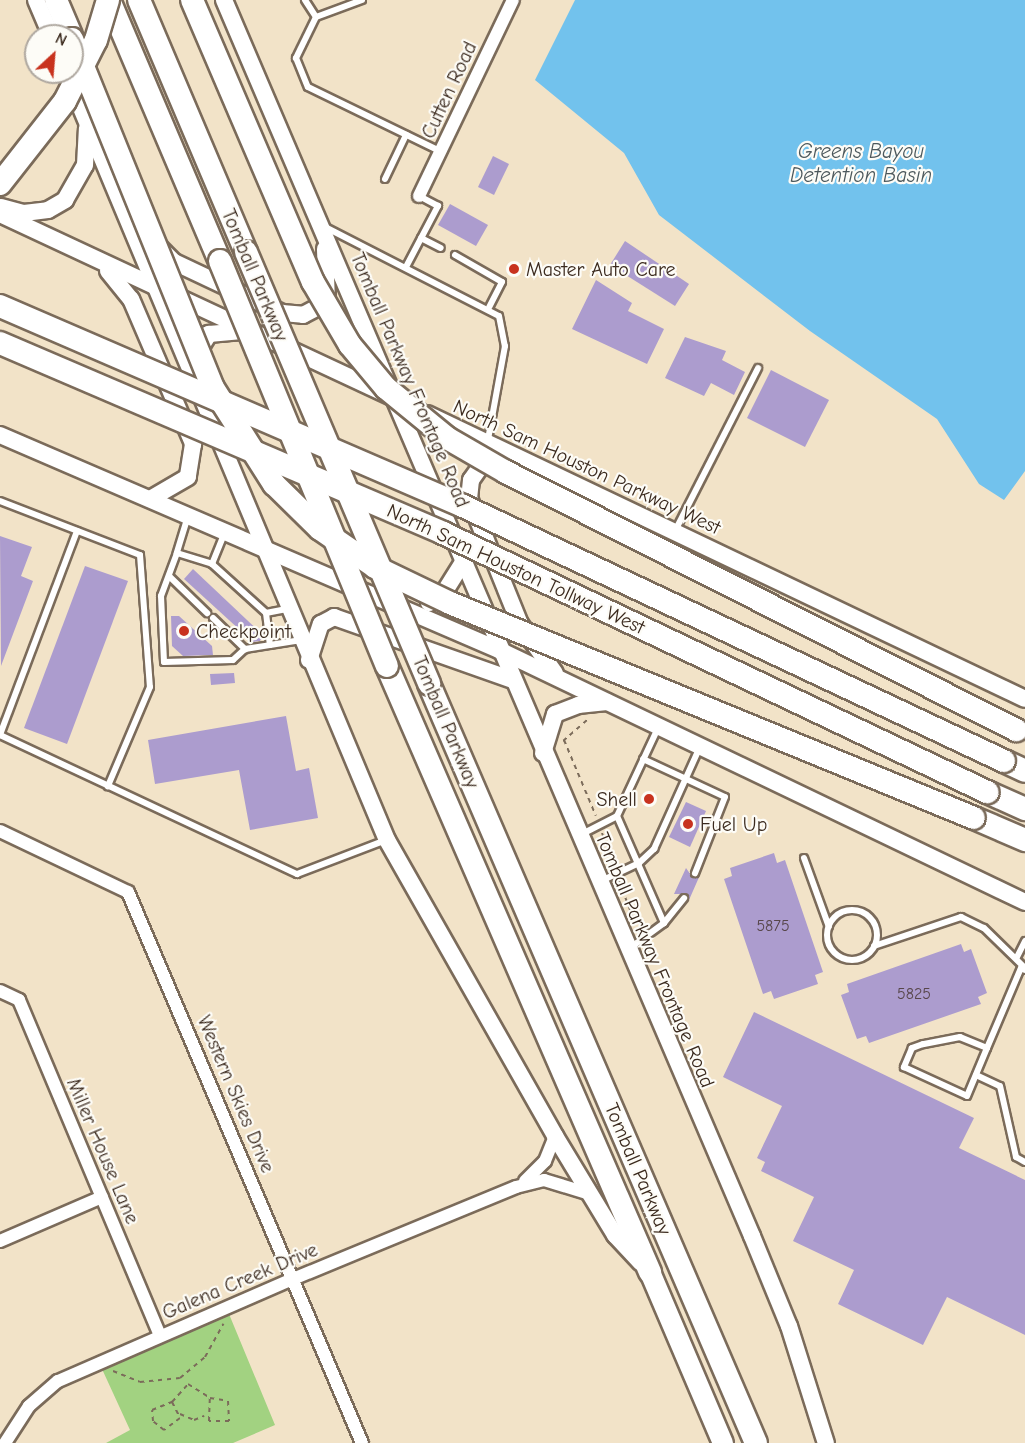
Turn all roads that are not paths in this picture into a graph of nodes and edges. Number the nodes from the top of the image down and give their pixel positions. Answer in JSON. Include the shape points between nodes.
{"nodes":[{"id":1,"x":36,"y":0,"type":"edge"},
{"id":2,"x":56,"y":0,"type":"edge"},
{"id":3,"x":109,"y":0,"type":"edge"},
{"id":4,"x":139,"y":0,"type":"edge"},
{"id":5,"x":192,"y":0,"type":"edge"},
{"id":6,"x":224,"y":0,"type":"edge"},
{"id":7,"x":305,"y":0,"type":"edge"},
{"id":8,"x":362,"y":0,"type":"edge"},
{"id":9,"x":513,"y":0,"type":"edge"},
{"id":10,"x":316,"y":17,"type":"junction"},
{"id":11,"x":46,"y":24,"type":"edge"},
{"id":12,"x":65,"y":24,"type":"edge"},
{"id":13,"x":84,"y":70,"type":"edge"},
{"id":14,"x":71,"y":84,"type":"edge"},
{"id":15,"x":87,"y":124,"type":"junction"},
{"id":16,"x":406,"y":135,"type":"junction"},
{"id":17,"x":441,"y":151,"type":"junction"},
{"id":18,"x":385,"y":179,"type":"dead end"},
{"id":19,"x":0,"y":184,"type":"edge"},
{"id":20,"x":114,"y":190,"type":"junction"},
{"id":21,"x":419,"y":196,"type":"joint"},
{"id":22,"x":0,"y":206,"type":"edge"},
{"id":23,"x":0,"y":214,"type":"edge"},
{"id":24,"x":322,"y":225,"type":"junction"},
{"id":25,"x":422,"y":237,"type":"junction"},
{"id":26,"x":441,"y":248,"type":"dead end"},
{"id":27,"x":455,"y":255,"type":"dead end"},
{"id":28,"x":98,"y":262,"type":"junction"},
{"id":29,"x":407,"y":265,"type":"junction"},
{"id":30,"x":155,"y":288,"type":"junction"},
{"id":31,"x":0,"y":306,"type":"edge"},
{"id":32,"x":489,"y":307,"type":"junction"},
{"id":33,"x":255,"y":334,"type":"junction"},
{"id":34,"x":0,"y":343,"type":"edge"},
{"id":35,"x":758,"y":368,"type":"dead end"},
{"id":36,"x":196,"y":382,"type":"junction"},
{"id":37,"x":395,"y":399,"type":"junction"},
{"id":38,"x":0,"y":435,"type":"edge"},
{"id":39,"x":487,"y":442,"type":"junction"},
{"id":40,"x":519,"y":457,"type":"junction"},
{"id":41,"x":150,"y":499,"type":"junction"},
{"id":42,"x":0,"y":501,"type":"edge"},
{"id":43,"x":189,"y":516,"type":"junction"},
{"id":44,"x":77,"y":531,"type":"junction"},
{"id":45,"x":225,"y":531,"type":"junction"},
{"id":46,"x":675,"y":532,"type":"junction"},
{"id":47,"x":264,"y":548,"type":"junction"},
{"id":48,"x":177,"y":553,"type":"junction"},
{"id":49,"x":464,"y":561,"type":"junction"},
{"id":50,"x":212,"y":564,"type":"junction"},
{"id":51,"x":170,"y":577,"type":"junction"},
{"id":52,"x":402,"y":608,"type":"junction"},
{"id":53,"x":287,"y":609,"type":"junction"},
{"id":54,"x":207,"y":613,"type":"dead end"},
{"id":55,"x":266,"y":613,"type":"junction"},
{"id":56,"x":213,"y":618,"type":"dead end"},
{"id":57,"x":300,"y":640,"type":"junction"},
{"id":58,"x":270,"y":645,"type":"junction"},
{"id":59,"x":245,"y":649,"type":"junction"},
{"id":60,"x":499,"y":650,"type":"junction"},
{"id":61,"x":309,"y":660,"type":"junction"},
{"id":62,"x":561,"y":679,"type":"junction"},
{"id":63,"x":513,"y":680,"type":"junction"},
{"id":64,"x":1025,"y":699,"type":"edge"},
{"id":65,"x":609,"y":701,"type":"junction"},
{"id":66,"x":659,"y":725,"type":"junction"},
{"id":67,"x":1021,"y":732,"type":"edge"},
{"id":68,"x":701,"y":746,"type":"junction"},
{"id":69,"x":549,"y":749,"type":"junction"},
{"id":70,"x":643,"y":759,"type":"junction"},
{"id":71,"x":1025,"y":771,"type":"edge"},
{"id":72,"x":687,"y":778,"type":"junction"},
{"id":73,"x":108,"y":786,"type":"junction"},
{"id":74,"x":1025,"y":810,"type":"edge"},
{"id":75,"x":617,"y":816,"type":"junction"},
{"id":76,"x":0,"y":831,"type":"edge"},
{"id":77,"x":579,"y":836,"type":"junction"},
{"id":78,"x":387,"y":840,"type":"junction"},
{"id":79,"x":1025,"y":840,"type":"edge"},
{"id":80,"x":804,"y":858,"type":"dead end"},
{"id":81,"x":639,"y":863,"type":"junction"},
{"id":82,"x":695,"y":873,"type":"dead end"},
{"id":83,"x":599,"y":882,"type":"junction"},
{"id":84,"x":684,"y":898,"type":"dead end"},
{"id":85,"x":1025,"y":902,"type":"edge"},
{"id":86,"x":663,"y":923,"type":"junction"},
{"id":87,"x":829,"y":927,"type":"junction"},
{"id":88,"x":1025,"y":941,"type":"edge"},
{"id":89,"x":635,"y":944,"type":"junction"},
{"id":90,"x":874,"y":946,"type":"junction"},
{"id":91,"x":1017,"y":957,"type":"junction"},
{"id":92,"x":1024,"y":969,"type":"edge"},
{"id":93,"x":0,"y":991,"type":"edge"},
{"id":94,"x":987,"y":1048,"type":"junction"},
{"id":95,"x":976,"y":1075,"type":"junction"},
{"id":96,"x":555,"y":1136,"type":"junction"},
{"id":97,"x":1025,"y":1162,"type":"edge"},
{"id":98,"x":516,"y":1187,"type":"junction"},
{"id":99,"x":590,"y":1194,"type":"junction"},
{"id":100,"x":102,"y":1197,"type":"junction"},
{"id":101,"x":0,"y":1241,"type":"edge"},
{"id":102,"x":650,"y":1272,"type":"junction"},
{"id":103,"x":293,"y":1279,"type":"junction"},
{"id":104,"x":160,"y":1336,"type":"junction"},
{"id":105,"x":5,"y":1443,"type":"edge"},
{"id":106,"x":362,"y":1443,"type":"edge"},
{"id":107,"x":723,"y":1443,"type":"edge"},
{"id":108,"x":756,"y":1443,"type":"edge"},
{"id":109,"x":826,"y":1443,"type":"edge"}],
"edges":[{"from":1,"to":11,"type":"main road"},
{"from":2,"to":12,"type":"highway"},
{"from":3,"to":19,"type":"highway","bridge":true,"via":[[96,40],[65,101]]},
{"from":3,"to":102,"type":"highway","name":"Tomball Parkway","bridge":true,"via":[[387,666]]},
{"from":4,"to":108,"type":"highway","name":"Tomball Parkway","bridge":true},
{"from":5,"to":67,"type":"highway","bridge":true,"via":[[313,282],[350,345],[386,388],[447,438],[506,472]]},
{"from":6,"to":24,"type":"main road","name":"Tomball Parkway Frontage Road"},
{"from":7,"to":10,"type":"lane"},
{"from":8,"to":10,"type":"lane"},
{"from":9,"to":17,"type":"street","name":"Cutten Road"},
{"from":10,"to":16,"type":"lane","via":[[296,58],[308,87]]},
{"from":13,"to":79,"type":"highway","bridge":true,"via":[[213,388],[274,484],[320,529],[375,567],[450,603]]},
{"from":14,"to":15,"type":"main road"},
{"from":15,"to":20,"type":"main road"},
{"from":15,"to":22,"type":"main road","via":[[85,165],[65,200],[32,212]]},
{"from":16,"to":17,"type":"lane"},
{"from":16,"to":18,"type":"lane"},
{"from":17,"to":21,"type":"street","name":"Cutten Road"},
{"from":20,"to":24,"type":"main road","via":[[174,262],[282,313],[319,311],[327,302]]},
{"from":20,"to":30,"type":"main road"},
{"from":21,"to":25,"type":"lane","via":[[438,206]]},
{"from":23,"to":28,"type":"main road","name":"North Sam Houston Parkway West"},
{"from":24,"to":29,"type":"lane"},
{"from":24,"to":37,"type":"main road","name":"Tomball Parkway Frontage Road"},
{"from":25,"to":26,"type":"lane"},
{"from":25,"to":29,"type":"lane"},
{"from":27,"to":32,"type":"lane","via":[[502,282]]},
{"from":28,"to":30,"type":"main road","name":"North Sam Houston Parkway West"},
{"from":28,"to":41,"type":"main road","via":[[131,299],[193,444],[188,477]]},
{"from":29,"to":32,"type":"lane"},
{"from":30,"to":33,"type":"main road","name":"North Sam Houston Parkway West"},
{"from":30,"to":36,"type":"main road"},
{"from":31,"to":71,"type":"highway","name":"North Sam Houston Tollway West","bridge":true,"via":[[462,506]]},
{"from":32,"to":39,"type":"lane","via":[[499,316],[505,346]]},
{"from":33,"to":36,"type":"main road","via":[[225,329],[209,334],[195,356]]},
{"from":33,"to":37,"type":"main road","name":"North Sam Houston Parkway West"},
{"from":34,"to":74,"type":"highway","name":"North Sam Houston Tollway West","bridge":true,"via":[[443,533]]},
{"from":35,"to":46,"type":"lane"},
{"from":36,"to":47,"type":"main road"},
{"from":37,"to":39,"type":"main road","name":"North Sam Houston Parkway West"},
{"from":37,"to":49,"type":"main road","name":"Tomball Parkway Frontage Road"},
{"from":38,"to":41,"type":"main road"},
{"from":39,"to":40,"type":"main road","name":"North Sam Houston Parkway West"},
{"from":40,"to":46,"type":"main road","name":"North Sam Houston Parkway West"},
{"from":40,"to":62,"type":"main road","via":[[499,456],[483,464],[471,480],[469,498],[520,624]]},
{"from":41,"to":43,"type":"main road"},
{"from":42,"to":44,"type":"lane"},
{"from":43,"to":45,"type":"main road"},
{"from":43,"to":48,"type":"lane"},
{"from":44,"to":73,"type":"lane","via":[[140,555],[150,687]]},
{"from":44,"to":73,"type":"lane","via":[[0,735]]},
{"from":45,"to":47,"type":"main road"},
{"from":45,"to":50,"type":"lane"},
{"from":46,"to":64,"type":"main road","name":"North Sam Houston Parkway West"},
{"from":47,"to":52,"type":"main road"},
{"from":47,"to":53,"type":"main road"},
{"from":48,"to":50,"type":"lane"},
{"from":48,"to":51,"type":"lane"},
{"from":49,"to":52,"type":"main road","via":[[433,602]]},
{"from":49,"to":60,"type":"main road","name":"Tomball Parkway Frontage Road"},
{"from":50,"to":55,"type":"lane"},
{"from":51,"to":54,"type":"lane"},
{"from":51,"to":59,"type":"lane","via":[[161,597],[164,662],[233,660]]},
{"from":52,"to":60,"type":"main road"},
{"from":53,"to":55,"type":"lane"},
{"from":53,"to":57,"type":"main road"},
{"from":55,"to":58,"type":"lane"},
{"from":56,"to":59,"type":"lane"},
{"from":57,"to":58,"type":"lane"},
{"from":57,"to":61,"type":"main road"},
{"from":58,"to":59,"type":"lane"},
{"from":60,"to":62,"type":"main road"},
{"from":60,"to":63,"type":"main road","name":"Tomball Parkway Frontage Road"},
{"from":61,"to":63,"type":"main road","via":[[321,624],[334,617]]},
{"from":61,"to":78,"type":"main road"},
{"from":62,"to":65,"type":"main road"},
{"from":63,"to":69,"type":"main road","name":"Tomball Parkway Frontage Road"},
{"from":65,"to":66,"type":"main road"},
{"from":65,"to":69,"type":"main road","via":[[578,705],[555,714]]},
{"from":66,"to":68,"type":"main road"},
{"from":66,"to":70,"type":"lane"},
{"from":68,"to":72,"type":"lane"},
{"from":68,"to":85,"type":"main road"},
{"from":69,"to":77,"type":"main road","name":"Tomball Parkway Frontage Road"},
{"from":70,"to":72,"type":"lane"},
{"from":70,"to":75,"type":"lane"},
{"from":72,"to":81,"type":"lane","via":[[654,849]]},
{"from":72,"to":82,"type":"lane","via":[[723,794],[726,801]]},
{"from":73,"to":78,"type":"lane","via":[[297,874]]},
{"from":75,"to":77,"type":"lane"},
{"from":75,"to":81,"type":"lane"},
{"from":76,"to":103,"type":"street","name":"Western Skies Drive","via":[[128,892]]},
{"from":77,"to":83,"type":"main road","name":"Tomball Parkway Frontage Road"},
{"from":78,"to":96,"type":"main road"},
{"from":80,"to":87,"type":"lane"},
{"from":81,"to":83,"type":"lane"},
{"from":81,"to":86,"type":"lane"},
{"from":83,"to":89,"type":"main road","name":"Tomball Parkway Frontage Road"},
{"from":84,"to":86,"type":"lane"},
{"from":86,"to":89,"type":"lane"},
{"from":87,"to":90,"type":"lane","via":[[829,943],[847,959],[863,957]]},
{"from":87,"to":90,"type":"lane","via":[[839,914],[862,912],[874,922]]},
{"from":88,"to":91,"type":"lane"},
{"from":89,"to":109,"type":"main road","name":"Tomball Parkway Frontage Road","via":[[789,1326]]},
{"from":90,"to":91,"type":"lane","via":[[961,917],[984,928]]},
{"from":91,"to":92,"type":"lane"},
{"from":92,"to":94,"type":"lane"},
{"from":93,"to":100,"type":"street","name":"Miller House Lane","via":[[19,1000]]},
{"from":94,"to":95,"type":"lane"},
{"from":94,"to":95,"type":"lane","via":[[960,1037],[923,1044],[912,1048],[904,1067],[967,1096]]},
{"from":95,"to":97,"type":"lane","via":[[1000,1086],[1016,1157]]},
{"from":96,"to":98,"type":"street","name":"Galena Creek Drive","via":[[537,1173]]},
{"from":96,"to":99,"type":"main road"},
{"from":98,"to":99,"type":"street","name":"Galena Creek Drive","via":[[543,1180]]},
{"from":98,"to":103,"type":"street","name":"Galena Creek Drive"},
{"from":99,"to":102,"type":"main road","via":[[615,1235]]},
{"from":100,"to":101,"type":"street"},
{"from":100,"to":104,"type":"street","name":"Miller House Lane"},
{"from":102,"to":107,"type":"main road","name":"Tomball Parkway"},
{"from":103,"to":104,"type":"street","name":"Galena Creek Drive"},
{"from":103,"to":106,"type":"street","name":"Western Skies Drive"},
{"from":104,"to":105,"type":"street","name":"Galena Creek Drive","via":[[58,1381],[24,1412]]}]}
